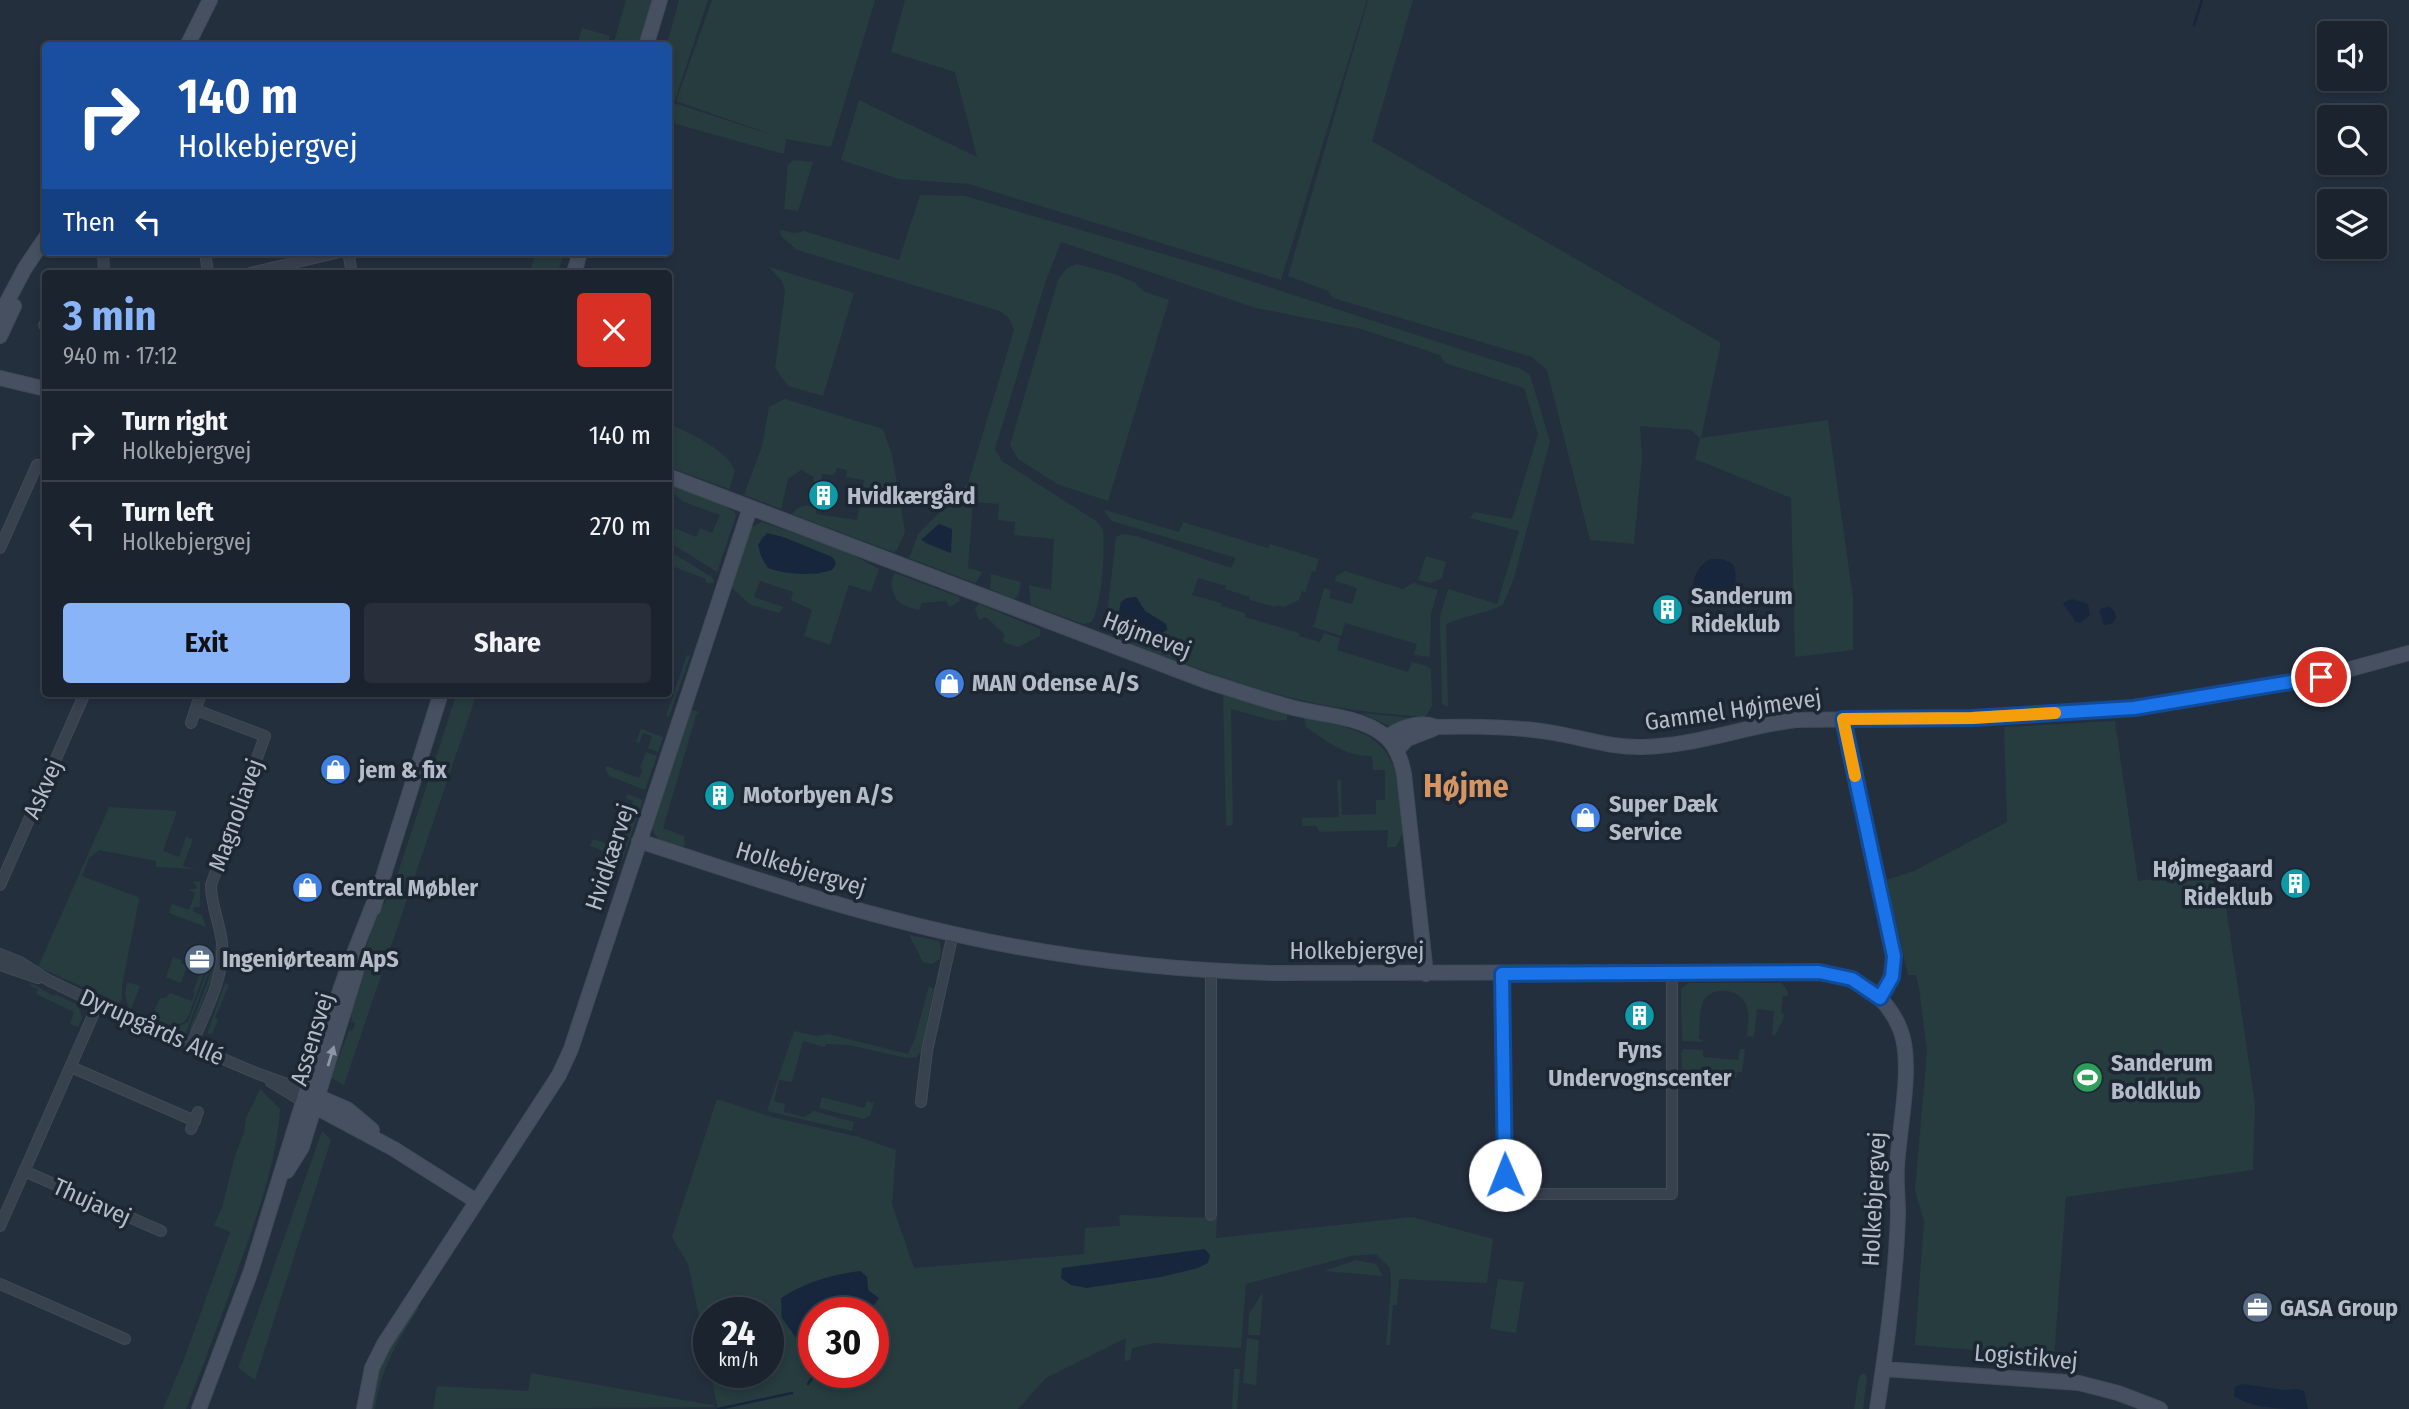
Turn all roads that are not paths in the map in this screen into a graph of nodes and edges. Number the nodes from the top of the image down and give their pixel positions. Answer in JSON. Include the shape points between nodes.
{"nodes":[{"id":1,"x":211,"y":0,"type":"edge"},
{"id":2,"x":660,"y":0,"type":"edge"},
{"id":3,"x":189,"y":42,"type":"edge"},
{"id":4,"x":647,"y":42,"type":"edge"},
{"id":5,"x":42,"y":244,"type":"edge"},
{"id":6,"x":323,"y":256,"type":"edge"},
{"id":7,"x":34,"y":257,"type":"junction"},
{"id":8,"x":263,"y":270,"type":"edge"},
{"id":9,"x":0,"y":315,"type":"edge"},
{"id":10,"x":0,"y":336,"type":"edge"},
{"id":11,"x":0,"y":373,"type":"edge"},
{"id":12,"x":0,"y":378,"type":"edge"},
{"id":13,"x":41,"y":388,"type":"edge"},
{"id":14,"x":42,"y":466,"type":"edge"},
{"id":15,"x":672,"y":478,"type":"edge"},
{"id":16,"x":750,"y":508,"type":"junction"},
{"id":17,"x":0,"y":548,"type":"edge"},
{"id":18,"x":2409,"y":653,"type":"edge"},
{"id":19,"x":83,"y":697,"type":"edge"},
{"id":20,"x":200,"y":697,"type":"edge"},
{"id":21,"x":440,"y":697,"type":"edge"},
{"id":22,"x":196,"y":710,"type":"junction"},
{"id":23,"x":1843,"y":719,"type":"junction"},
{"id":24,"x":191,"y":723,"type":"dead end"},
{"id":25,"x":1436,"y":726,"type":"junction"},
{"id":26,"x":1387,"y":737,"type":"junction"},
{"id":27,"x":1396,"y":751,"type":"junction"},
{"id":28,"x":639,"y":841,"type":"junction"},
{"id":29,"x":0,"y":885,"type":"edge"},
{"id":30,"x":953,"y":933,"type":"junction"},
{"id":31,"x":0,"y":954,"type":"edge"},
{"id":32,"x":0,"y":965,"type":"edge"},
{"id":33,"x":1211,"y":971,"type":"junction"},
{"id":34,"x":1672,"y":973,"type":"junction"},
{"id":35,"x":1426,"y":974,"type":"junction"},
{"id":36,"x":1502,"y":974,"type":"junction"},
{"id":37,"x":48,"y":981,"type":"junction"},
{"id":38,"x":1880,"y":998,"type":"junction"},
{"id":39,"x":99,"y":1004,"type":"junction"},
{"id":40,"x":191,"y":1046,"type":"junction"},
{"id":41,"x":71,"y":1067,"type":"junction"},
{"id":42,"x":310,"y":1099,"type":"junction"},
{"id":43,"x":921,"y":1102,"type":"dead end"},
{"id":44,"x":195,"y":1121,"type":"dead end"},
{"id":45,"x":24,"y":1171,"type":"junction"},
{"id":46,"x":475,"y":1201,"type":"junction"},
{"id":47,"x":1211,"y":1215,"type":"dead end"},
{"id":48,"x":0,"y":1226,"type":"edge"},
{"id":49,"x":161,"y":1231,"type":"dead end"},
{"id":50,"x":0,"y":1284,"type":"edge"},
{"id":51,"x":125,"y":1339,"type":"dead end"},
{"id":52,"x":1884,"y":1369,"type":"junction"},
{"id":53,"x":198,"y":1409,"type":"edge"},
{"id":54,"x":363,"y":1409,"type":"edge"},
{"id":55,"x":1877,"y":1409,"type":"edge"},
{"id":56,"x":2160,"y":1409,"type":"edge"}],
"edges":[{"from":1,"to":3,"type":"street"},
{"from":2,"to":4,"type":"street"},
{"from":5,"to":7,"type":"street"},
{"from":6,"to":8,"type":"street"},
{"from":7,"to":9,"type":"street"},
{"from":7,"to":10,"type":"street"},
{"from":11,"to":13,"type":"street"},
{"from":12,"to":13,"type":"street"},
{"from":14,"to":17,"type":"street","via":[[37,465]]},
{"from":15,"to":16,"type":"street","name":"Højmevej"},
{"from":16,"to":26,"type":"street","name":"Højmevej","via":[[1206,681],[1360,723]]},
{"from":16,"to":28,"type":"street","name":"Hvidkærvej"},
{"from":18,"to":23,"type":"street","name":"Gammel Højmevej","via":[[2321,677],[2134,708],[1972,718]]},
{"from":19,"to":29,"type":"street","name":"Askvej"},
{"from":20,"to":22,"type":"street"},
{"from":21,"to":42,"type":"street","name":"Assensvej","via":[[375,900],[345,976]]},
{"from":22,"to":24,"type":"street"},
{"from":22,"to":40,"type":"street","name":"Magnoliavej","via":[[265,736],[211,884],[221,935],[220,973]]},
{"from":23,"to":25,"type":"street","name":"Gammel Højmevej","via":[[1769,723],[1673,745],[1643,747],[1605,745],[1553,733]]},
{"from":23,"to":38,"type":"street","via":[[1894,956],[1892,977]]},
{"from":25,"to":26,"type":"street","name":"Gammel Højmevej","via":[[1415,725]]},
{"from":25,"to":27,"type":"street","name":"Gammel Højmevej","via":[[1407,739]]},
{"from":26,"to":27,"type":"street"},
{"from":27,"to":35,"type":"street","via":[[1404,774]]},
{"from":28,"to":30,"type":"street","name":"Holkebjergvej","via":[[794,892]]},
{"from":28,"to":46,"type":"street","name":"Hvidkærvej","via":[[571,1049],[559,1075]]},
{"from":30,"to":33,"type":"street","name":"Holkebjergvej","via":[[1044,952]]},
{"from":30,"to":43,"type":"street","via":[[927,1051]]},
{"from":31,"to":37,"type":"street","name":"Dyrupgårds Allé"},
{"from":32,"to":37,"type":"street","name":"Dyrupgårds Allé"},
{"from":33,"to":35,"type":"street","name":"Holkebjergvej"},
{"from":33,"to":47,"type":"street"},
{"from":34,"to":36,"type":"street","name":"Holkebjergvej"},
{"from":34,"to":36,"type":"street","via":[[1672,1194],[1505,1195]]},
{"from":34,"to":38,"type":"street","name":"Holkebjergvej","via":[[1830,973],[1859,982]]},
{"from":35,"to":36,"type":"street","name":"Holkebjergvej"},
{"from":37,"to":39,"type":"street","name":"Dyrupgårds Allé"},
{"from":38,"to":52,"type":"street","name":"Holkebjergvej","via":[[1900,1027],[1906,1052]]},
{"from":39,"to":40,"type":"street","name":"Dyrupgårds Allé"},
{"from":39,"to":41,"type":"street","name":"Thujavej"},
{"from":40,"to":42,"type":"street","name":"Dyrupgårds Allé"},
{"from":41,"to":44,"type":"street"},
{"from":41,"to":45,"type":"street","name":"Thujavej"},
{"from":42,"to":46,"type":"street","via":[[347,1109],[394,1149]]},
{"from":42,"to":53,"type":"street","name":"Assensvej","via":[[302,1147],[279,1184]]},
{"from":45,"to":48,"type":"street","name":"Thujavej"},
{"from":45,"to":49,"type":"street","name":"Thujavej"},
{"from":46,"to":54,"type":"street","name":"Hvidkærvej","via":[[384,1344],[372,1368]]},
{"from":50,"to":51,"type":"street"},
{"from":52,"to":55,"type":"street","name":"Holkebjergvej"},
{"from":52,"to":56,"type":"street","name":"Logistikvej","via":[[2080,1383]]}]}
